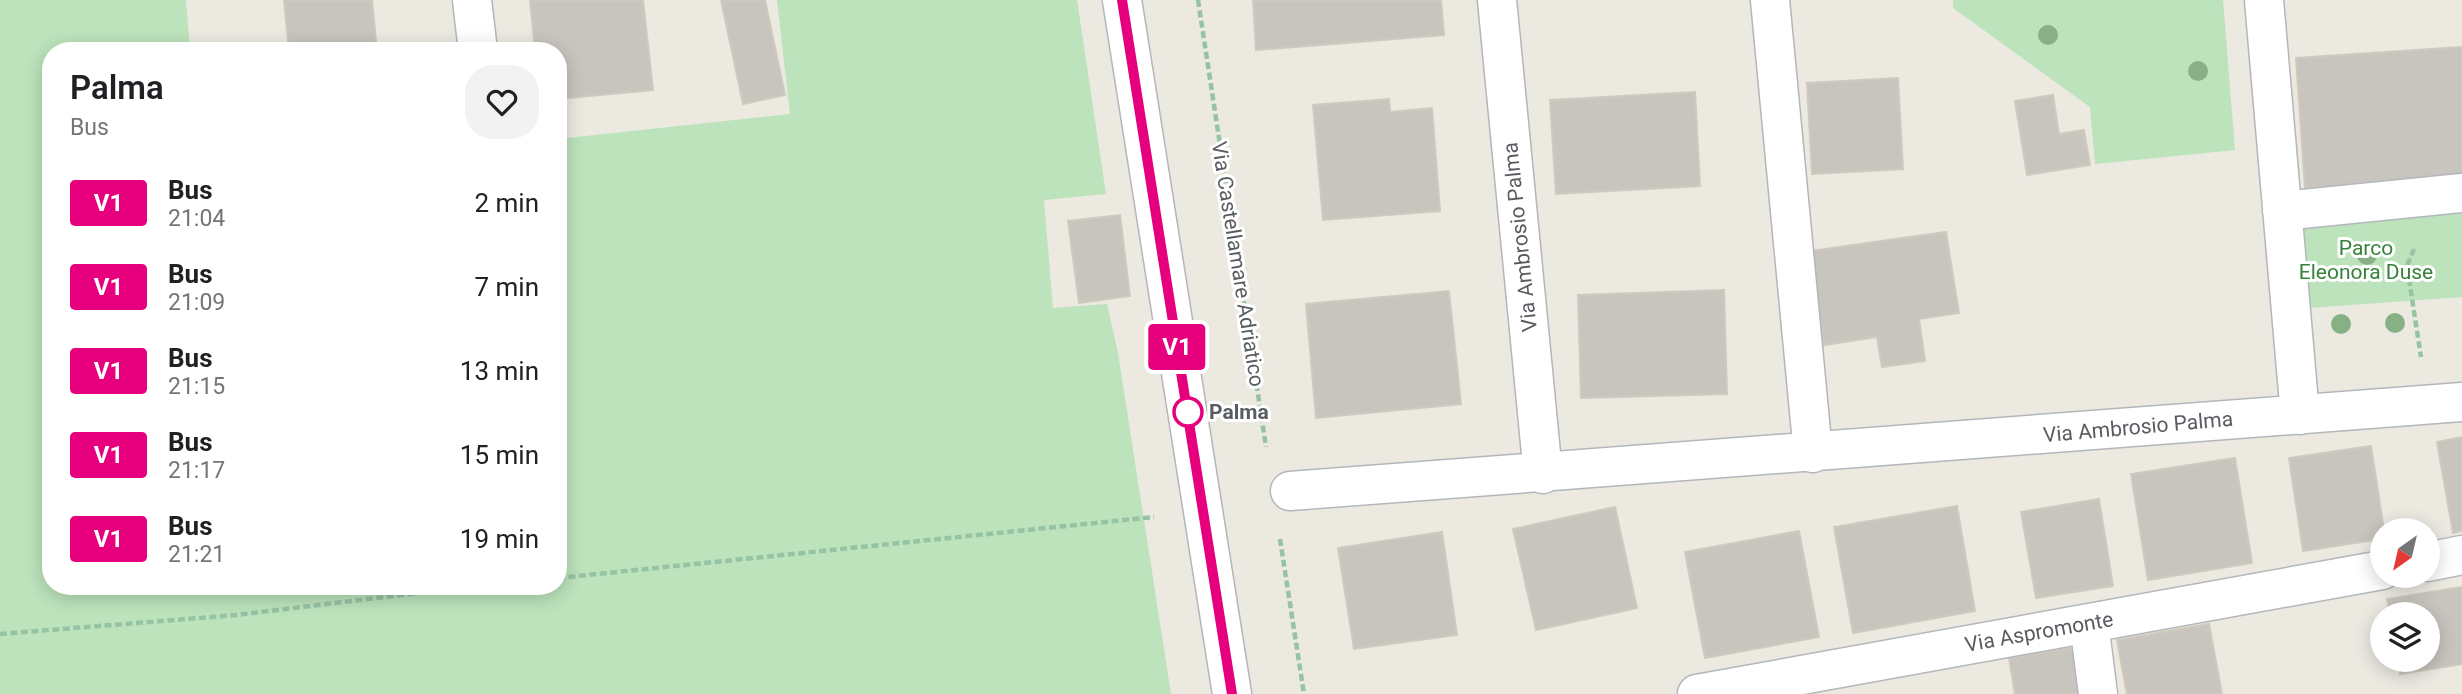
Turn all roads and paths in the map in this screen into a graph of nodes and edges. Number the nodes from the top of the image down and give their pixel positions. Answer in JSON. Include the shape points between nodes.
{"nodes":[{"id":1,"x":472,"y":0,"type":"edge"},
{"id":2,"x":1122,"y":0,"type":"edge"},
{"id":3,"x":1198,"y":0,"type":"edge"},
{"id":4,"x":1497,"y":0,"type":"edge"},
{"id":5,"x":1770,"y":0,"type":"edge"},
{"id":6,"x":2264,"y":0,"type":"edge"},
{"id":7,"x":477,"y":42,"type":"edge"},
{"id":8,"x":2462,"y":193,"type":"edge"},
{"id":9,"x":2282,"y":211,"type":"junction"},
{"id":10,"x":2423,"y":244,"type":"dead end"},
{"id":11,"x":2413,"y":300,"type":"dead end"},
{"id":12,"x":2462,"y":402,"type":"edge"},
{"id":13,"x":2300,"y":415,"type":"junction"},
{"id":14,"x":1267,"y":453,"type":"dead end"},
{"id":15,"x":1813,"y":453,"type":"junction"},
{"id":16,"x":1543,"y":474,"type":"junction"},
{"id":17,"x":1290,"y":491,"type":"dead end"},
{"id":18,"x":1204,"y":512,"type":"junction"},
{"id":19,"x":1279,"y":528,"type":"dead end"},
{"id":20,"x":2462,"y":555,"type":"edge"},
{"id":21,"x":2440,"y":559,"type":"edge"},
{"id":22,"x":2370,"y":572,"type":"edge"},
{"id":23,"x":567,"y":577,"type":"edge"},
{"id":24,"x":402,"y":595,"type":"edge"},
{"id":25,"x":2089,"y":623,"type":"junction"},
{"id":26,"x":0,"y":634,"type":"edge"},
{"id":27,"x":1232,"y":694,"type":"edge"},
{"id":28,"x":1304,"y":694,"type":"edge"},
{"id":29,"x":1697,"y":694,"type":"edge"},
{"id":30,"x":2098,"y":694,"type":"edge"}],
"edges":[{"from":1,"to":7,"type":"street"},
{"from":2,"to":18,"type":"street"},
{"from":3,"to":14,"type":"path","name":"Via Castellamare Adriatico"},
{"from":4,"to":16,"type":"street","name":"Via Ambrosio Palma"},
{"from":5,"to":15,"type":"street"},
{"from":6,"to":9,"type":"street"},
{"from":8,"to":9,"type":"street"},
{"from":9,"to":13,"type":"street"},
{"from":10,"to":11,"type":"path","via":[[2409,256],[2407,266]]},
{"from":12,"to":13,"type":"street","name":"Via Ambrosio Palma"},
{"from":13,"to":15,"type":"street","name":"Via Ambrosio Palma"},
{"from":15,"to":16,"type":"street","name":"Via Ambrosio Palma"},
{"from":16,"to":17,"type":"street","name":"Via Ambrosio Palma"},
{"from":18,"to":23,"type":"path"},
{"from":18,"to":27,"type":"street"},
{"from":19,"to":28,"type":"path"},
{"from":20,"to":21,"type":"street"},
{"from":22,"to":25,"type":"street","name":"Via Aspromonte"},
{"from":24,"to":26,"type":"path","via":[[236,615]]},
{"from":25,"to":29,"type":"street","name":"Via Aspromonte"},
{"from":25,"to":30,"type":"street"}]}
